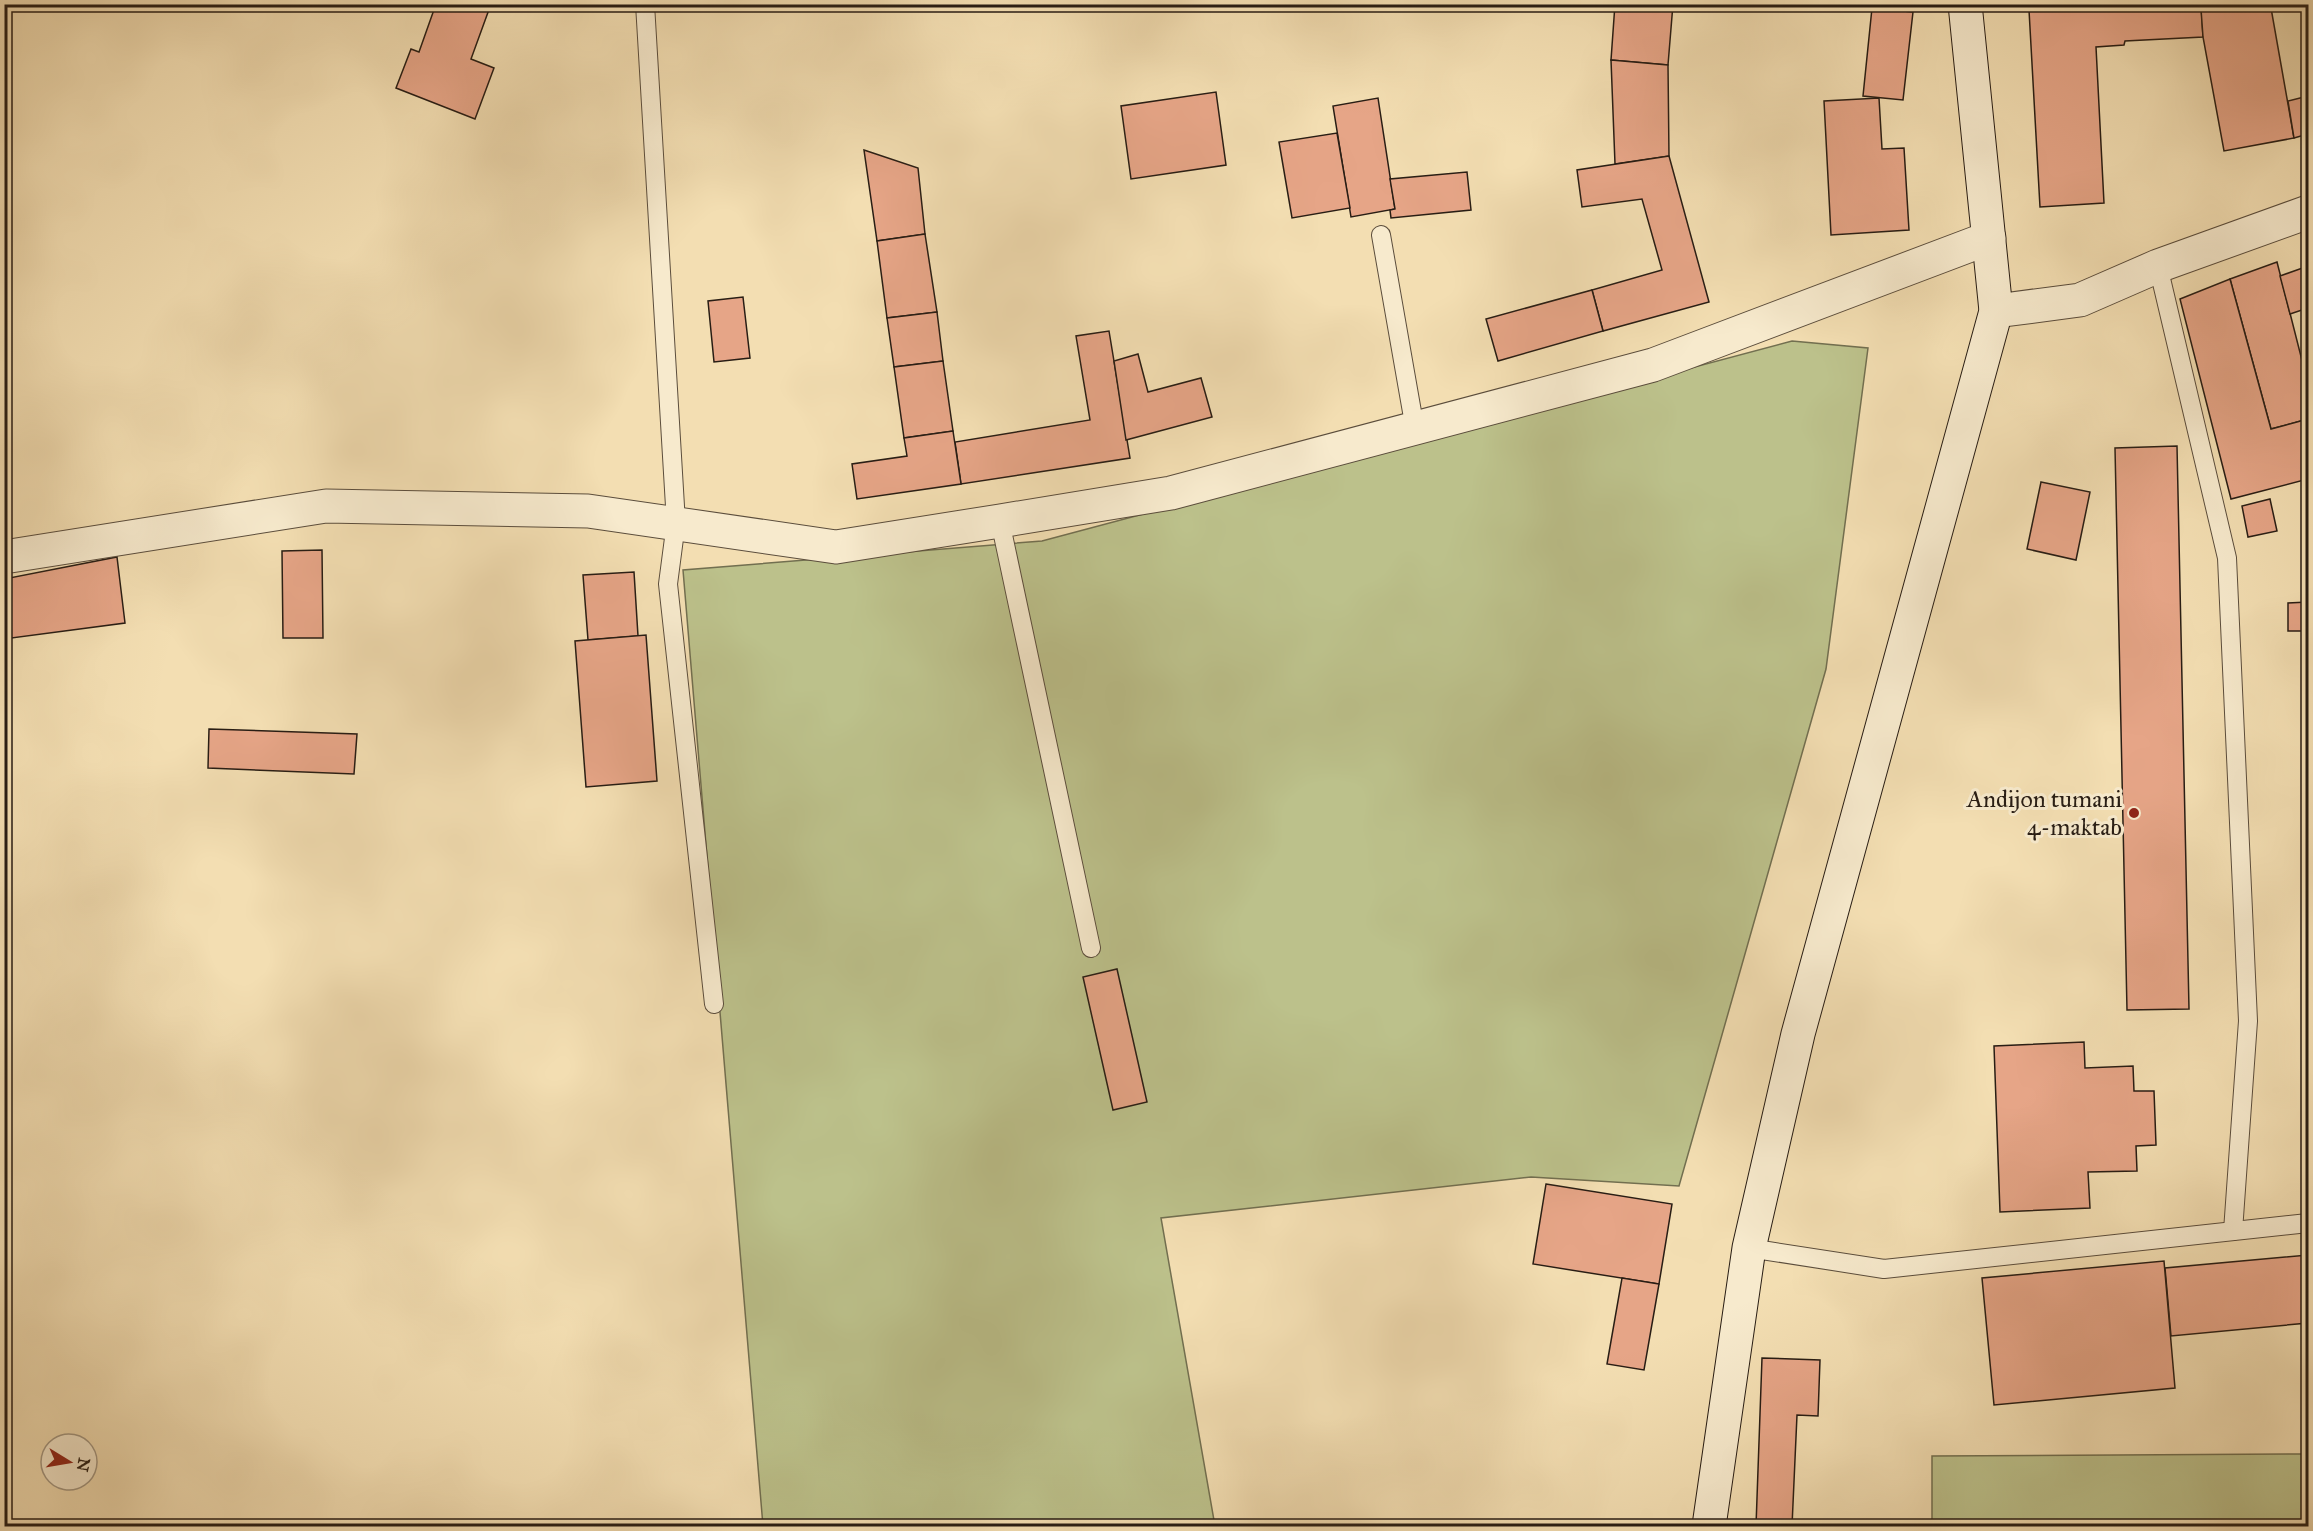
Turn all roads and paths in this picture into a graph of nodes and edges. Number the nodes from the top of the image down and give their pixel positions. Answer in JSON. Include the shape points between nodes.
{"nodes":[{"id":1,"x":645,"y":4,"type":"edge"},
{"id":2,"x":1965,"y":4,"type":"edge"},
{"id":3,"x":2308,"y":212,"type":"edge"},
{"id":4,"x":1381,"y":235,"type":"dead end"},
{"id":5,"x":1989,"y":238,"type":"junction"},
{"id":6,"x":2158,"y":266,"type":"junction"},
{"id":7,"x":1996,"y":311,"type":"junction"},
{"id":8,"x":1415,"y":429,"type":"junction"},
{"id":9,"x":1000,"y":521,"type":"junction"},
{"id":10,"x":676,"y":523,"type":"junction"},
{"id":11,"x":4,"y":557,"type":"edge"},
{"id":12,"x":1091,"y":948,"type":"dead end"},
{"id":13,"x":714,"y":1004,"type":"dead end"},
{"id":14,"x":2308,"y":1223,"type":"edge"},
{"id":15,"x":2233,"y":1231,"type":"junction"},
{"id":16,"x":1749,"y":1248,"type":"junction"},
{"id":17,"x":1709,"y":1527,"type":"edge"}],
"edges":[{"from":1,"to":10,"type":"lane"},
{"from":2,"to":5,"type":"street"},
{"from":3,"to":6,"type":"street"},
{"from":4,"to":8,"type":"lane"},
{"from":5,"to":7,"type":"street"},
{"from":5,"to":8,"type":"street","via":[[1653,365]]},
{"from":6,"to":7,"type":"street","via":[[2080,300]]},
{"from":6,"to":15,"type":"lane","via":[[2227,558],[2248,1021]]},
{"from":7,"to":16,"type":"street","via":[[1798,1034]]},
{"from":8,"to":9,"type":"street","via":[[1171,493]]},
{"from":9,"to":10,"type":"street","via":[[836,547]]},
{"from":9,"to":12,"type":"lane"},
{"from":10,"to":11,"type":"street","via":[[588,511],[326,506]]},
{"from":10,"to":13,"type":"lane","via":[[668,584]]},
{"from":14,"to":15,"type":"lane"},
{"from":15,"to":16,"type":"lane","via":[[1884,1269]]},
{"from":16,"to":17,"type":"street"}]}
